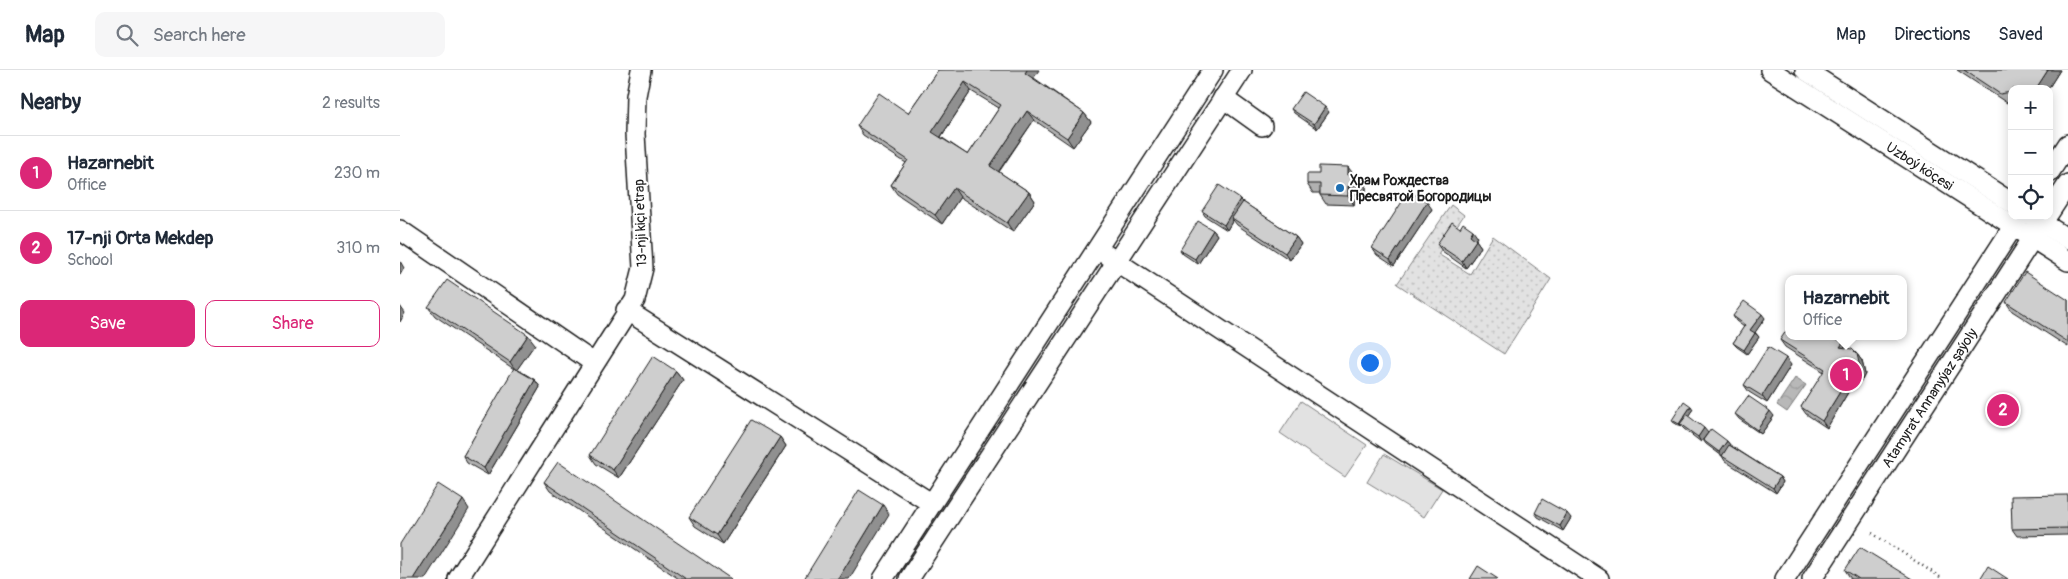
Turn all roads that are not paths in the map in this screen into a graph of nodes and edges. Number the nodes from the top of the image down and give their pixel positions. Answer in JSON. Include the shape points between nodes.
{"nodes":[{"id":1,"x":641,"y":70,"type":"edge"},
{"id":2,"x":1242,"y":70,"type":"edge"},
{"id":3,"x":1770,"y":70,"type":"edge"},
{"id":4,"x":1806,"y":70,"type":"edge"},
{"id":5,"x":1206,"y":72,"type":"edge"},
{"id":6,"x":1223,"y":98,"type":"junction"},
{"id":7,"x":1262,"y":126,"type":"dead end"},
{"id":8,"x":2068,"y":144,"type":"edge"},
{"id":9,"x":2053,"y":167,"type":"edge"},
{"id":10,"x":2068,"y":184,"type":"edge"},
{"id":11,"x":2008,"y":200,"type":"edge"},
{"id":12,"x":2053,"y":204,"type":"edge"},
{"id":13,"x":2042,"y":220,"type":"edge"},
{"id":14,"x":2046,"y":220,"type":"edge"},
{"id":15,"x":2017,"y":221,"type":"edge"},
{"id":16,"x":400,"y":230,"type":"edge"},
{"id":17,"x":2034,"y":239,"type":"junction"},
{"id":18,"x":2068,"y":239,"type":"edge"},
{"id":19,"x":1097,"y":250,"type":"junction"},
{"id":20,"x":1116,"y":260,"type":"junction"},
{"id":21,"x":2068,"y":261,"type":"edge"},
{"id":22,"x":626,"y":310,"type":"junction"},
{"id":23,"x":594,"y":363,"type":"junction"},
{"id":24,"x":931,"y":503,"type":"junction"},
{"id":25,"x":458,"y":579,"type":"edge"},
{"id":26,"x":883,"y":579,"type":"edge"},
{"id":27,"x":909,"y":579,"type":"edge"},
{"id":28,"x":1599,"y":579,"type":"edge"},
{"id":29,"x":1785,"y":579,"type":"edge"},
{"id":30,"x":1812,"y":579,"type":"edge"}],
"edges":[{"from":1,"to":22,"type":"street","name":"13-nji kiçi etrap","via":[[636,96],[635,134],[643,268],[635,300]]},
{"from":2,"to":6,"type":"street"},
{"from":3,"to":15,"type":"street","name":"Uzboý köçesi"},
{"from":4,"to":11,"type":"street","name":"Uzboý köçesi"},
{"from":5,"to":19,"type":"street"},
{"from":6,"to":7,"type":"street"},
{"from":6,"to":20,"type":"street"},
{"from":8,"to":9,"type":"street"},
{"from":10,"to":12,"type":"street","name":"Atamyrat Annanyýaz şaýoly"},
{"from":13,"to":17,"type":"street","name":"Atamyrat Annanyýaz şaýoly"},
{"from":14,"to":18,"type":"street"},
{"from":15,"to":17,"type":"street","name":"Uzboý köçesi"},
{"from":15,"to":29,"type":"street","name":"Atamyrat Annanyýaz şaýoly"},
{"from":16,"to":23,"type":"street"},
{"from":17,"to":21,"type":"street","name":"Uzboý köçesi"},
{"from":17,"to":30,"type":"street","name":"Atamyrat Annanyýaz şaýoly"},
{"from":19,"to":20,"type":"street"},
{"from":19,"to":24,"type":"street"},
{"from":20,"to":27,"type":"street"},
{"from":20,"to":28,"type":"street"},
{"from":22,"to":23,"type":"street","name":"13-nji kiçi etrap"},
{"from":22,"to":24,"type":"street"},
{"from":23,"to":25,"type":"street","name":"13-nji kiçi etrap"},
{"from":24,"to":26,"type":"street"}]}
